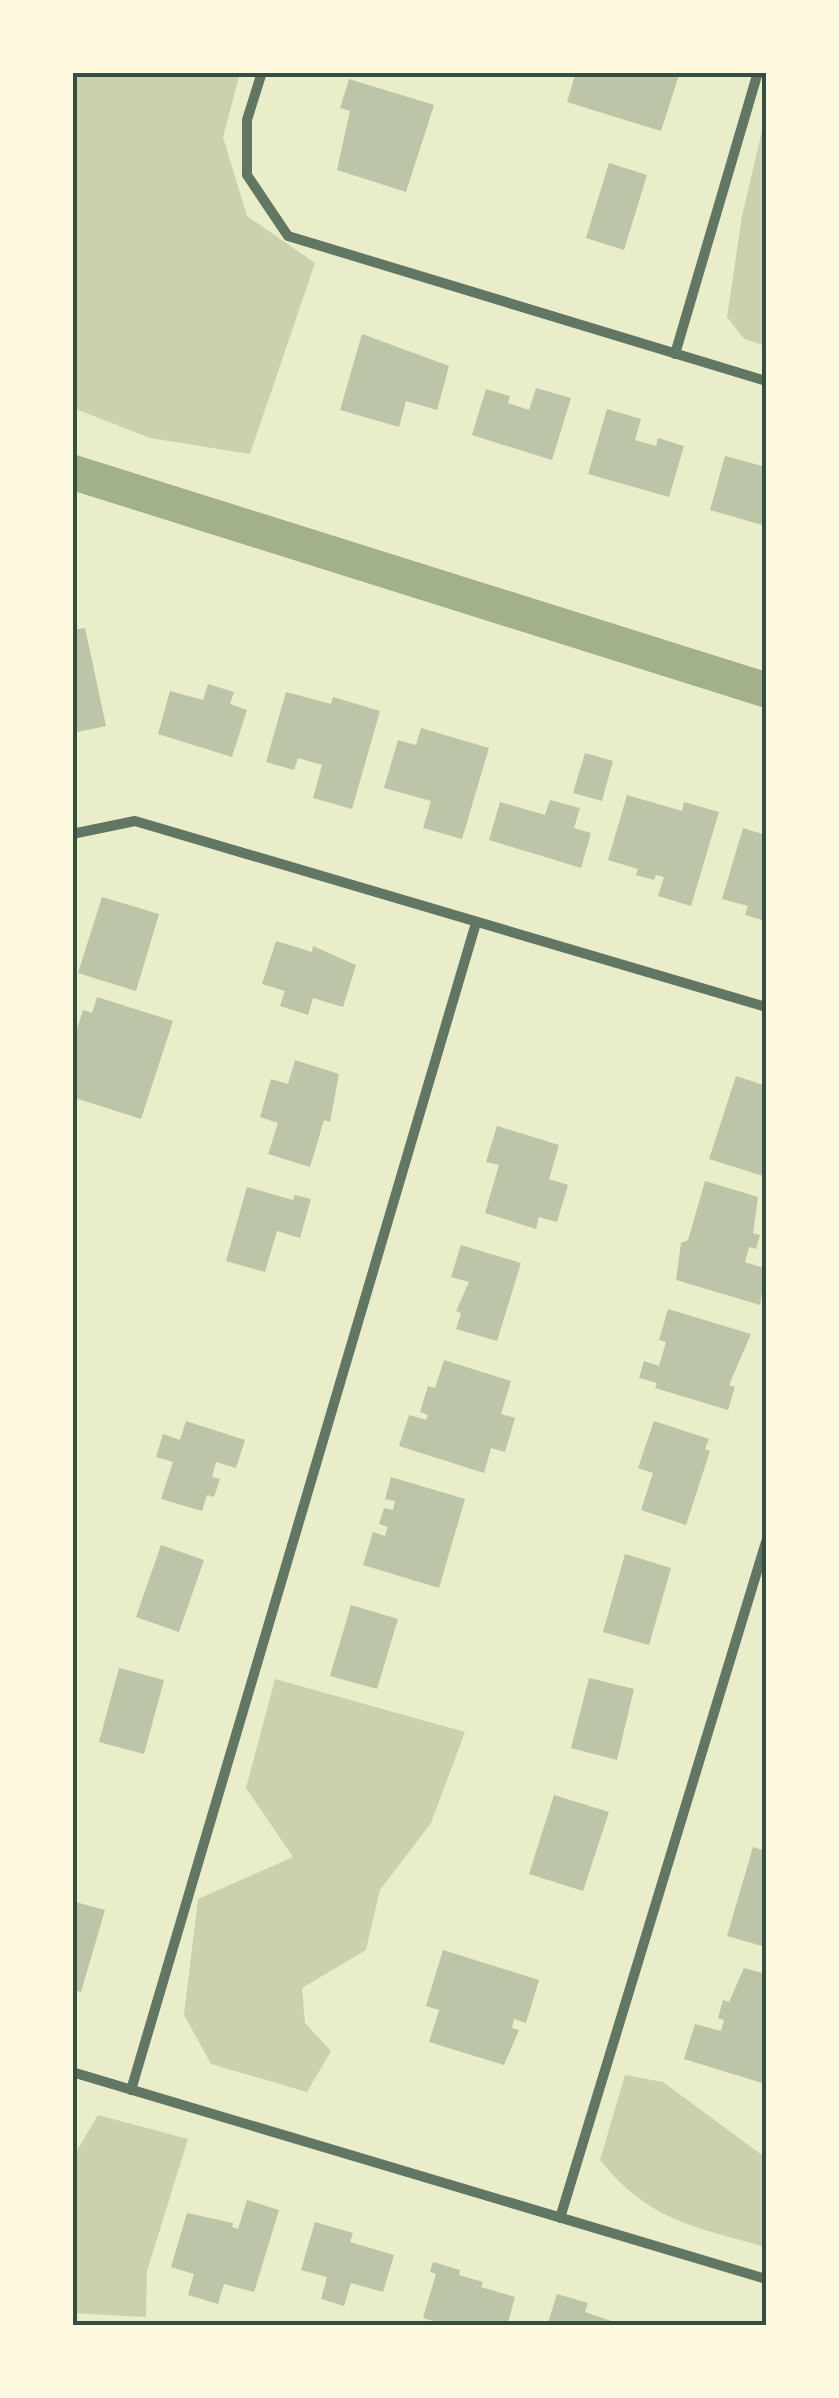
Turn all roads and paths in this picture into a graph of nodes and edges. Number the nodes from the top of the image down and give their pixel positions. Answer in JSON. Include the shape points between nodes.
{"nodes":[{"id":1,"x":262,"y":72,"type":"edge"},
{"id":2,"x":758,"y":72,"type":"edge"},
{"id":3,"x":675,"y":354,"type":"junction"},
{"id":4,"x":766,"y":381,"type":"edge"},
{"id":5,"x":72,"y":834,"type":"edge"},
{"id":6,"x":476,"y":922,"type":"junction"},
{"id":7,"x":766,"y":1008,"type":"edge"},
{"id":8,"x":766,"y":1542,"type":"edge"},
{"id":9,"x":72,"y":2072,"type":"edge"},
{"id":10,"x":131,"y":2090,"type":"junction"},
{"id":11,"x":560,"y":2218,"type":"junction"},
{"id":12,"x":766,"y":2279,"type":"edge"}],
"edges":[{"from":1,"to":3,"type":"street","via":[[248,120],[246,174],[288,236]]},
{"from":2,"to":3,"type":"street"},
{"from":3,"to":4,"type":"street"},
{"from":5,"to":6,"type":"street","via":[[135,821]]},
{"from":6,"to":7,"type":"street"},
{"from":6,"to":10,"type":"street"},
{"from":8,"to":11,"type":"street"},
{"from":9,"to":10,"type":"street"},
{"from":10,"to":11,"type":"street"},
{"from":11,"to":12,"type":"street"}]}
